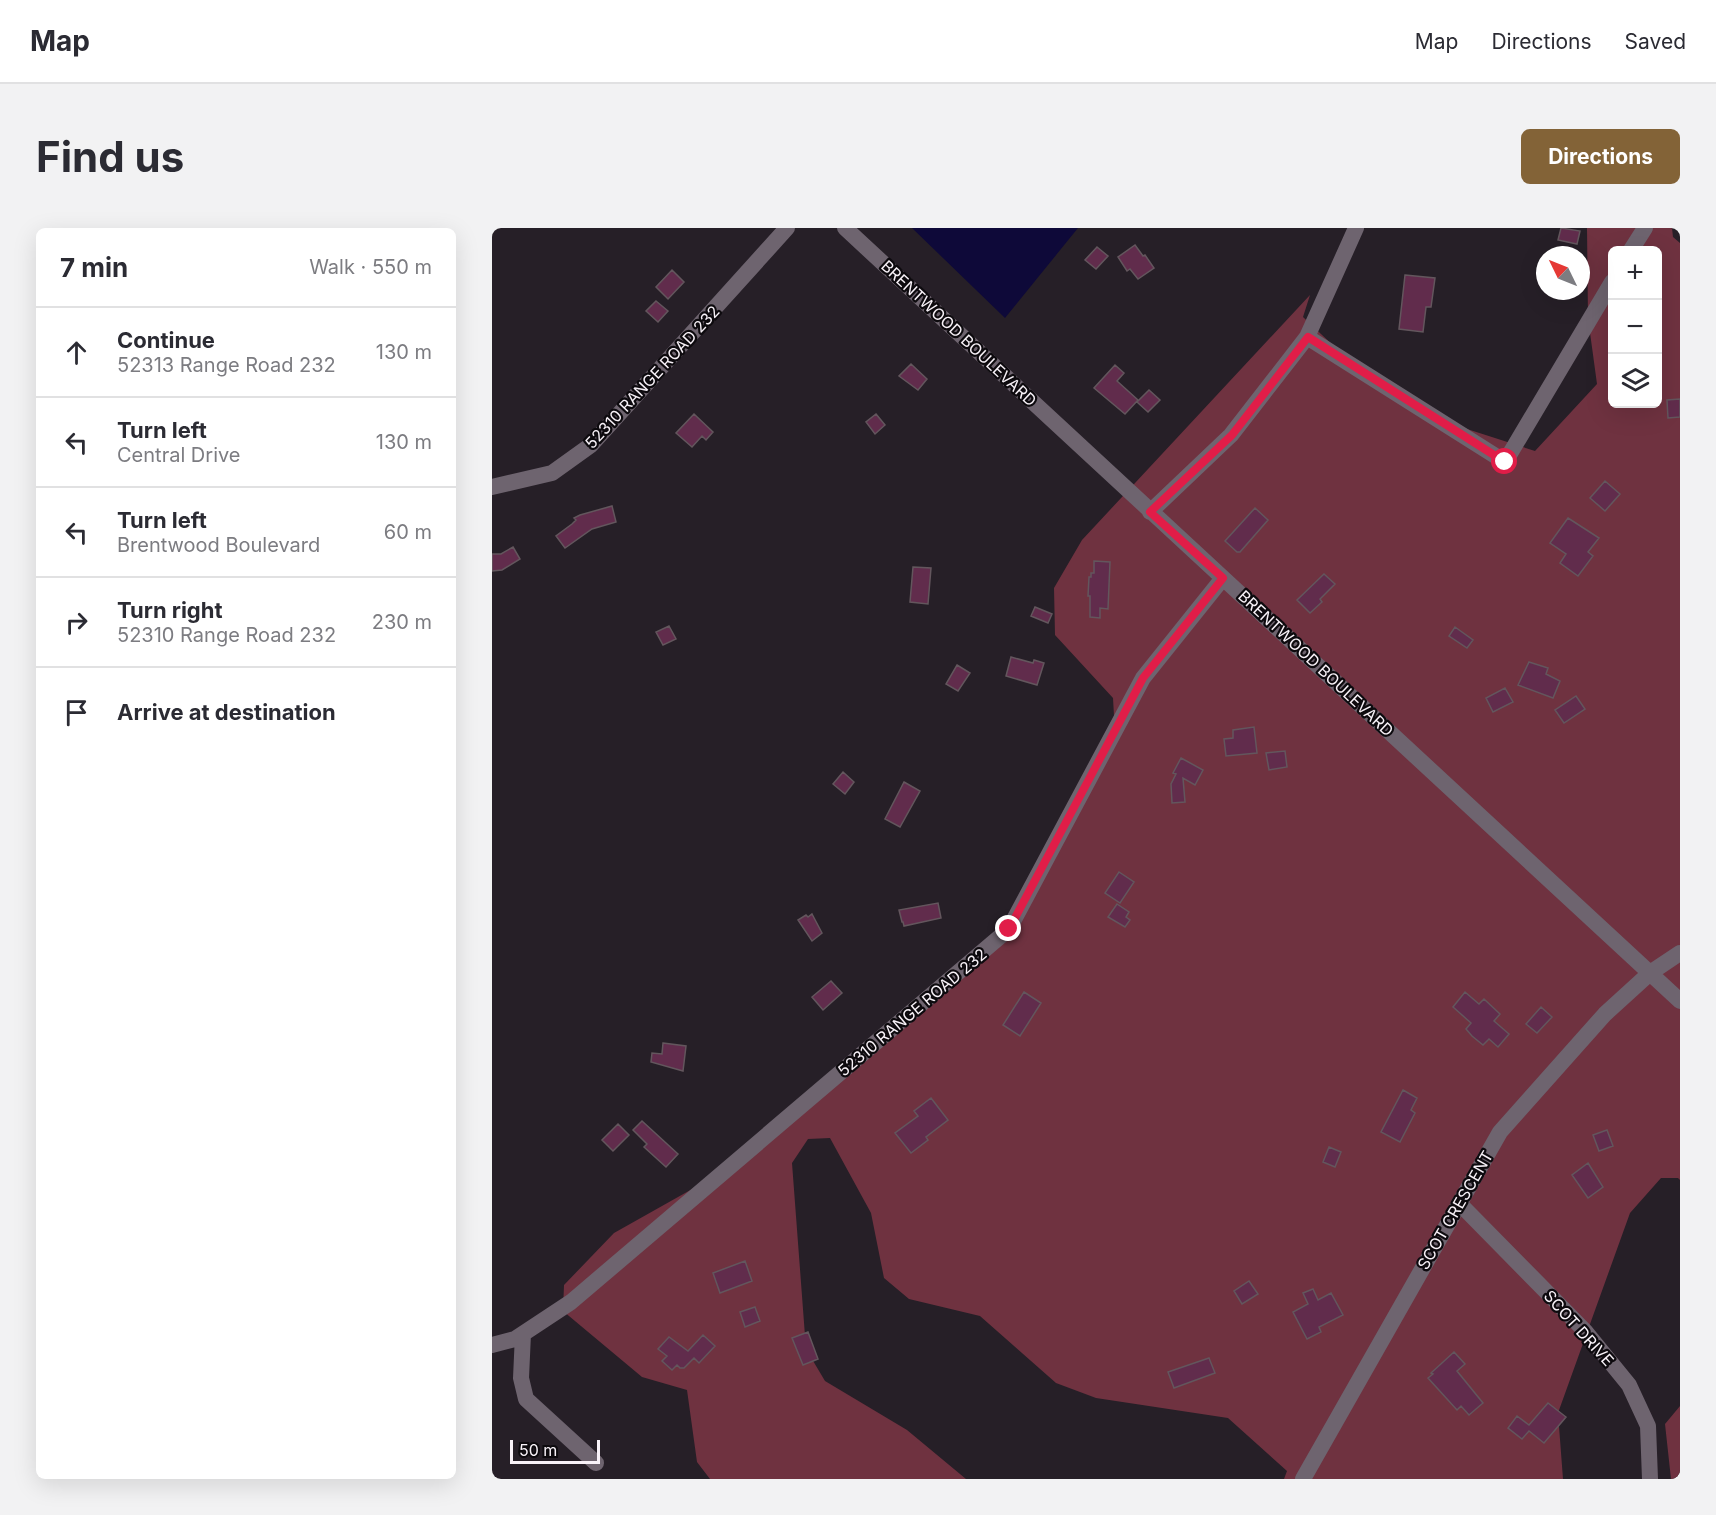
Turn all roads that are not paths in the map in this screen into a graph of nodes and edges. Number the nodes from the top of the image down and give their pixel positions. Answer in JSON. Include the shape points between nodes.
{"nodes":[{"id":1,"x":787,"y":228,"type":"edge"},
{"id":2,"x":845,"y":228,"type":"edge"},
{"id":3,"x":1356,"y":228,"type":"edge"},
{"id":4,"x":1645,"y":228,"type":"edge"},
{"id":5,"x":1634,"y":246,"type":"edge"},
{"id":6,"x":1608,"y":289,"type":"edge"},
{"id":7,"x":1308,"y":337,"type":"junction"},
{"id":8,"x":492,"y":487,"type":"edge"},
{"id":9,"x":1150,"y":512,"type":"junction"},
{"id":10,"x":1223,"y":578,"type":"junction"},
{"id":11,"x":1680,"y":953,"type":"edge"},
{"id":12,"x":1650,"y":973,"type":"junction"},
{"id":13,"x":1680,"y":1001,"type":"edge"},
{"id":14,"x":1459,"y":1203,"type":"junction"},
{"id":15,"x":523,"y":1334,"type":"junction"},
{"id":16,"x":492,"y":1345,"type":"edge"},
{"id":17,"x":596,"y":1463,"type":"dead end"},
{"id":18,"x":1303,"y":1479,"type":"edge"},
{"id":19,"x":1650,"y":1479,"type":"edge"}],
"edges":[{"from":1,"to":8,"type":"street","name":"52310 RANGE ROAD 232","via":[[591,445],[552,473]]},
{"from":2,"to":9,"type":"street","name":"BRENTWOOD BOULEVARD"},
{"from":3,"to":7,"type":"street"},
{"from":4,"to":5,"type":"street"},
{"from":6,"to":7,"type":"street","via":[[1505,462]]},
{"from":7,"to":9,"type":"street","via":[[1232,435]]},
{"from":9,"to":10,"type":"street","name":"BRENTWOOD BOULEVARD"},
{"from":10,"to":12,"type":"street","name":"BRENTWOOD BOULEVARD"},
{"from":10,"to":15,"type":"street","name":"52310 RANGE ROAD 232","via":[[1143,678],[1009,929],[571,1302]]},
{"from":11,"to":12,"type":"street","name":"SCOT CRESCENT"},
{"from":12,"to":13,"type":"street","name":"BRENTWOOD BOULEVARD"},
{"from":12,"to":14,"type":"street","name":"SCOT CRESCENT","via":[[1605,1014],[1500,1132]]},
{"from":14,"to":18,"type":"street","name":"SCOT CRESCENT"},
{"from":14,"to":19,"type":"street","name":"SCOT DRIVE","via":[[1586,1331],[1629,1385],[1648,1426]]},
{"from":15,"to":16,"type":"street","name":"52310 RANGE ROAD 232"},
{"from":15,"to":17,"type":"street","via":[[520,1378],[526,1399]]}]}
